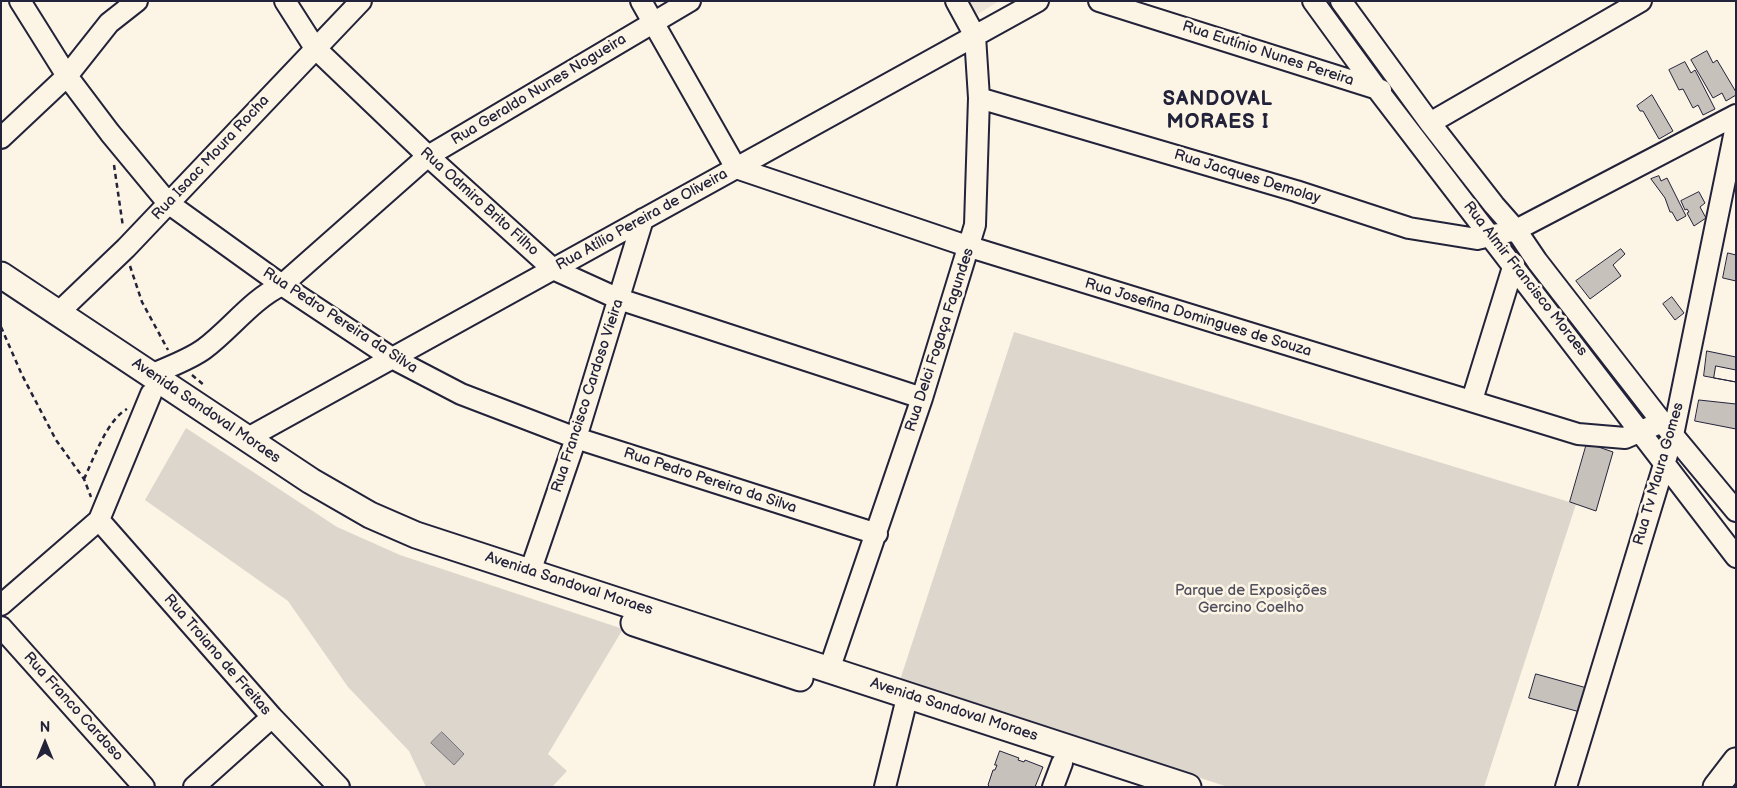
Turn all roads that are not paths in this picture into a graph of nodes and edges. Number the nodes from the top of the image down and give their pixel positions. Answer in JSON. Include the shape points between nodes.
{"nodes":[{"id":1,"x":20,"y":1,"type":"edge"},
{"id":2,"x":137,"y":1,"type":"edge"},
{"id":3,"x":285,"y":1,"type":"edge"},
{"id":4,"x":361,"y":1,"type":"edge"},
{"id":5,"x":641,"y":1,"type":"edge"},
{"id":6,"x":690,"y":1,"type":"edge"},
{"id":7,"x":956,"y":1,"type":"edge"},
{"id":8,"x":1038,"y":1,"type":"edge"},
{"id":9,"x":1099,"y":1,"type":"edge"},
{"id":10,"x":1313,"y":1,"type":"edge"},
{"id":11,"x":1341,"y":1,"type":"edge"},
{"id":12,"x":1641,"y":1,"type":"edge"},
{"id":13,"x":1122,"y":5,"type":"edge"},
{"id":14,"x":653,"y":22,"type":"junction"},
{"id":15,"x":975,"y":36,"type":"junction"},
{"id":16,"x":315,"y":48,"type":"junction"},
{"id":17,"x":67,"y":76,"type":"junction"},
{"id":18,"x":1377,"y":89,"type":"junction"},
{"id":19,"x":979,"y":98,"type":"junction"},
{"id":20,"x":1413,"y":100,"type":"junction"},
{"id":21,"x":1736,"y":115,"type":"edge"},
{"id":22,"x":1430,"y":123,"type":"junction"},
{"id":23,"x":1736,"y":126,"type":"edge"},
{"id":24,"x":1,"y":138,"type":"edge"},
{"id":25,"x":428,"y":156,"type":"junction"},
{"id":26,"x":736,"y":168,"type":"junction"},
{"id":27,"x":168,"y":203,"type":"junction"},
{"id":28,"x":643,"y":219,"type":"junction"},
{"id":29,"x":1516,"y":230,"type":"junction"},
{"id":30,"x":1492,"y":236,"type":"junction"},
{"id":31,"x":970,"y":247,"type":"junction"},
{"id":32,"x":1514,"y":264,"type":"junction"},
{"id":33,"x":553,"y":269,"type":"junction"},
{"id":34,"x":1,"y":275,"type":"edge"},
{"id":35,"x":282,"y":285,"type":"junction"},
{"id":36,"x":1,"y":290,"type":"edge"},
{"id":37,"x":619,"y":299,"type":"junction"},
{"id":38,"x":58,"y":313,"type":"junction"},
{"id":39,"x":392,"y":358,"type":"junction"},
{"id":40,"x":150,"y":391,"type":"junction"},
{"id":41,"x":922,"y":398,"type":"junction"},
{"id":42,"x":1472,"y":400,"type":"junction"},
{"id":43,"x":1668,"y":428,"type":"junction"},
{"id":44,"x":1642,"y":431,"type":"junction"},
{"id":45,"x":576,"y":438,"type":"junction"},
{"id":46,"x":246,"y":439,"type":"junction"},
{"id":47,"x":1665,"y":462,"type":"junction"},
{"id":48,"x":1736,"y":510,"type":"edge"},
{"id":49,"x":100,"y":520,"type":"junction"},
{"id":50,"x":877,"y":534,"type":"junction"},
{"id":51,"x":1736,"y":556,"type":"edge"},
{"id":52,"x":530,"y":572,"type":"junction"},
{"id":53,"x":1,"y":605,"type":"edge"},
{"id":54,"x":642,"y":616,"type":"junction"},
{"id":55,"x":1,"y":627,"type":"edge"},
{"id":56,"x":829,"y":670,"type":"junction"},
{"id":57,"x":905,"y":703,"type":"junction"},
{"id":58,"x":272,"y":717,"type":"junction"},
{"id":59,"x":1736,"y":761,"type":"edge"},
{"id":60,"x":1062,"y":763,"type":"junction"},
{"id":61,"x":1114,"y":771,"type":"junction"},
{"id":62,"x":144,"y":787,"type":"edge"},
{"id":63,"x":194,"y":787,"type":"edge"},
{"id":64,"x":339,"y":787,"type":"edge"},
{"id":65,"x":885,"y":787,"type":"edge"},
{"id":66,"x":1053,"y":787,"type":"edge"},
{"id":67,"x":1138,"y":787,"type":"edge"},
{"id":68,"x":1188,"y":787,"type":"edge"},
{"id":69,"x":1566,"y":787,"type":"edge"},
{"id":70,"x":1716,"y":787,"type":"edge"}],
"edges":[{"from":1,"to":17,"type":"street","name":"Rua Pedro Pereira da Silva"},
{"from":2,"to":17,"type":"street","via":[[110,23]]},
{"from":3,"to":16,"type":"street","name":"Rua Odmiro Brito Filho"},
{"from":4,"to":16,"type":"street","name":"Rua Isaac Moura Rocha"},
{"from":5,"to":14,"type":"street"},
{"from":6,"to":14,"type":"street","name":"Rua Geraldo Nunes Nogueira"},
{"from":7,"to":15,"type":"street","name":"Rua Delci Fogaça Fagundes"},
{"from":8,"to":15,"type":"street","name":"Rua Atílio Pereira de Oliveira"},
{"from":9,"to":13,"type":"street","name":"Rua Eutínio Nunes Pereira"},
{"from":10,"to":18,"type":"street","name":"Rua Almir Francisco Moraes"},
{"from":11,"to":20,"type":"street","name":"Rua Almir Francisco Moraes"},
{"from":12,"to":22,"type":"street"},
{"from":13,"to":18,"type":"street","name":"Rua Eutínio Nunes Pereira"},
{"from":14,"to":25,"type":"street","name":"Rua Geraldo Nunes Nogueira"},
{"from":14,"to":26,"type":"street"},
{"from":15,"to":19,"type":"street","name":"Rua Delci Fogaça Fagundes"},
{"from":15,"to":26,"type":"street","name":"Rua Atílio Pereira de Oliveira"},
{"from":16,"to":25,"type":"street","name":"Rua Odmiro Brito Filho"},
{"from":16,"to":27,"type":"street","name":"Rua Isaac Moura Rocha"},
{"from":17,"to":24,"type":"street"},
{"from":17,"to":27,"type":"street","name":"Rua Pedro Pereira da Silva"},
{"from":18,"to":20,"type":"street","name":"Rua Eutínio Nunes Pereira"},
{"from":18,"to":30,"type":"street","name":"Rua Almir Francisco Moraes"},
{"from":19,"to":30,"type":"street","name":"Rua Jacques Demolay","via":[[1296,191],[1409,228],[1477,239]]},
{"from":19,"to":31,"type":"street","name":"Rua Delci Fogaça Fagundes","via":[[977,206]]},
{"from":20,"to":22,"type":"street","name":"Rua Almir Francisco Moraes"},
{"from":21,"to":29,"type":"street","name":"Rua Jacques Demolay"},
{"from":22,"to":29,"type":"street","name":"Rua Almir Francisco Moraes"},
{"from":23,"to":43,"type":"street","name":"Rua Tv Maura Gomes"},
{"from":25,"to":33,"type":"street","name":"Rua Odmiro Brito Filho"},
{"from":25,"to":35,"type":"street","name":"Rua Geraldo Nunes Nogueira"},
{"from":26,"to":28,"type":"street","name":"Rua Atílio Pereira de Oliveira"},
{"from":26,"to":31,"type":"street","name":"Rua Josefina Domingues de Souza"},
{"from":27,"to":35,"type":"street","name":"Rua Pedro Pereira da Silva"},
{"from":27,"to":38,"type":"street","name":"Rua Isaac Moura Rocha"},
{"from":28,"to":33,"type":"street","name":"Rua Atílio Pereira de Oliveira"},
{"from":28,"to":37,"type":"street","name":"Rua Francisco Cardoso Vieira"},
{"from":29,"to":30,"type":"street","name":"Rua Jacques Demolay"},
{"from":29,"to":43,"type":"street","name":"Rua Almir Francisco Moraes"},
{"from":30,"to":32,"type":"street","name":"Rua Almir Francisco Moraes"},
{"from":31,"to":41,"type":"street","name":"Rua Delci Fogaça Fagundes"},
{"from":31,"to":42,"type":"street","name":"Rua Josefina Domingues de Souza"},
{"from":32,"to":42,"type":"street"},
{"from":32,"to":44,"type":"street","name":"Rua Almir Francisco Moraes"},
{"from":33,"to":37,"type":"street","name":"Rua Odmiro Brito Filho"},
{"from":33,"to":39,"type":"street","name":"Rua Atílio Pereira de Oliveira"},
{"from":34,"to":38,"type":"main road","name":"Avenida Sandoval Moraes"},
{"from":35,"to":39,"type":"street","name":"Rua Pedro Pereira da Silva"},
{"from":35,"to":40,"type":"street","name":"Rua Geraldo Nunes Nogueira","via":[[255,302],[202,351],[176,363]]},
{"from":36,"to":40,"type":"main road","name":"Avenida Sandoval Moraes"},
{"from":37,"to":41,"type":"street","name":"Rua Odmiro Brito Filho"},
{"from":37,"to":45,"type":"street","name":"Rua Francisco Cardoso Vieira"},
{"from":38,"to":40,"type":"main road","name":"Avenida Sandoval Moraes"},
{"from":39,"to":45,"type":"street","name":"Rua Pedro Pereira da Silva","via":[[461,394]]},
{"from":39,"to":46,"type":"street","name":"Rua Atílio Pereira de Oliveira"},
{"from":40,"to":46,"type":"main road","name":"Avenida Sandoval Moraes"},
{"from":40,"to":49,"type":"street"},
{"from":40,"to":54,"type":"main road","name":"Avenida Sandoval Moraes","via":[[321,506],[387,540],[415,552]]},
{"from":41,"to":50,"type":"street","name":"Rua Delci Fogaça Fagundes"},
{"from":42,"to":44,"type":"street","name":"Rua Josefina Domingues de Souza","via":[[1578,434],[1625,438]]},
{"from":43,"to":44,"type":"street","name":"Rua Josefina Domingues de Souza"},
{"from":43,"to":47,"type":"street","name":"Rua Tv Maura Gomes"},
{"from":43,"to":48,"type":"street","name":"Rua Almir Francisco Moraes"},
{"from":44,"to":47,"type":"street","name":"Rua Almir Francisco Moraes"},
{"from":45,"to":50,"type":"street","name":"Rua Pedro Pereira da Silva"},
{"from":45,"to":52,"type":"street","name":"Rua Francisco Cardoso Vieira"},
{"from":46,"to":52,"type":"main road","name":"Avenida Sandoval Moraes","via":[[370,515],[416,535]]},
{"from":47,"to":51,"type":"street","name":"Rua Almir Francisco Moraes"},
{"from":47,"to":69,"type":"street","name":"Rua Tv Maura Gomes"},
{"from":49,"to":53,"type":"street"},
{"from":49,"to":58,"type":"street","name":"Rua Troiano de Freitas"},
{"from":50,"to":56,"type":"street","name":"Rua Delci Fogaça Fagundes"},
{"from":52,"to":54,"type":"main road","name":"Avenida Sandoval Moraes"},
{"from":54,"to":56,"type":"main road","name":"Avenida Sandoval Moraes"},
{"from":54,"to":57,"type":"main road","name":"Avenida Sandoval Moraes"},
{"from":55,"to":62,"type":"street","name":"Rua Franco Cardoso"},
{"from":56,"to":57,"type":"main road","name":"Avenida Sandoval Moraes"},
{"from":57,"to":60,"type":"main road","name":"Avenida Sandoval Moraes"},
{"from":57,"to":61,"type":"main road","name":"Avenida Sandoval Moraes"},
{"from":57,"to":65,"type":"street"},
{"from":58,"to":63,"type":"street"},
{"from":58,"to":64,"type":"street","name":"Rua Troiano de Freitas"},
{"from":59,"to":70,"type":"main road"},
{"from":60,"to":61,"type":"main road","name":"Avenida Sandoval Moraes"},
{"from":60,"to":66,"type":"street"},
{"from":61,"to":67,"type":"main road","name":"Avenida Sandoval Moraes"},
{"from":61,"to":68,"type":"main road","name":"Avenida Sandoval Moraes"}]}
